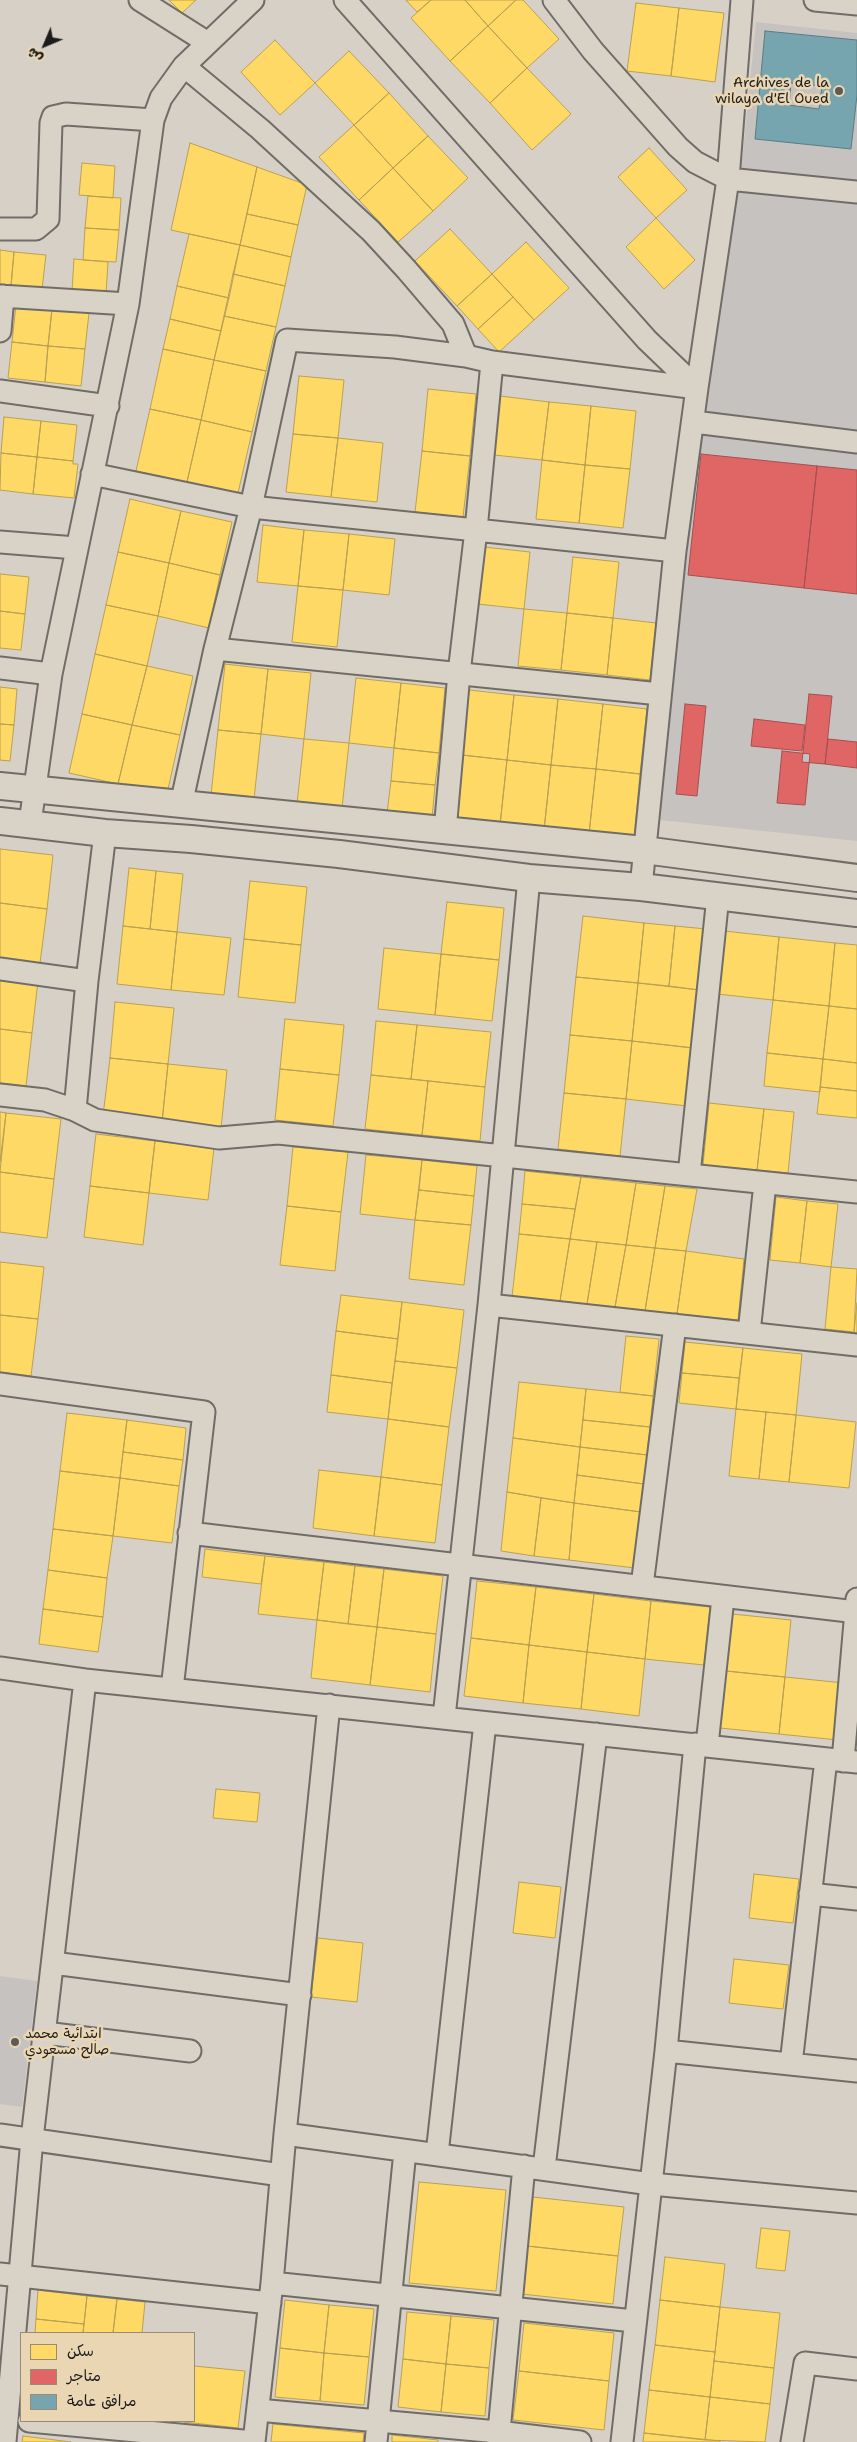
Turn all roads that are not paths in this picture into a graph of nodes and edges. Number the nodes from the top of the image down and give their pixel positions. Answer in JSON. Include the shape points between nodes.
{"nodes":[{"id":1,"x":140,"y":0,"type":"edge"},
{"id":2,"x":253,"y":0,"type":"edge"},
{"id":3,"x":345,"y":0,"type":"edge"},
{"id":4,"x":554,"y":0,"type":"edge"},
{"id":5,"x":742,"y":0,"type":"edge"},
{"id":6,"x":815,"y":0,"type":"edge"},
{"id":7,"x":857,"y":4,"type":"edge"},
{"id":8,"x":208,"y":43,"type":"junction"},
{"id":9,"x":184,"y":66,"type":"junction"},
{"id":10,"x":152,"y":120,"type":"junction"},
{"id":11,"x":728,"y":179,"type":"junction"},
{"id":12,"x":857,"y":192,"type":"edge"},
{"id":13,"x":0,"y":229,"type":"edge"},
{"id":14,"x":1,"y":296,"type":"edge"},
{"id":15,"x":128,"y":304,"type":"junction"},
{"id":16,"x":0,"y":331,"type":"edge"},
{"id":17,"x":466,"y":356,"type":"junction"},
{"id":18,"x":492,"y":362,"type":"junction"},
{"id":19,"x":696,"y":388,"type":"junction"},
{"id":20,"x":0,"y":391,"type":"edge"},
{"id":21,"x":108,"y":406,"type":"junction"},
{"id":22,"x":694,"y":422,"type":"junction"},
{"id":23,"x":857,"y":442,"type":"edge"},
{"id":24,"x":92,"y":474,"type":"junction"},
{"id":25,"x":251,"y":507,"type":"junction"},
{"id":26,"x":476,"y":530,"type":"junction"},
{"id":27,"x":0,"y":542,"type":"edge"},
{"id":28,"x":76,"y":548,"type":"junction"},
{"id":29,"x":675,"y":551,"type":"junction"},
{"id":30,"x":215,"y":649,"type":"junction"},
{"id":31,"x":0,"y":668,"type":"edge"},
{"id":32,"x":459,"y":673,"type":"junction"},
{"id":33,"x":51,"y":674,"type":"junction"},
{"id":34,"x":660,"y":694,"type":"junction"},
{"id":35,"x":0,"y":786,"type":"edge"},
{"id":36,"x":33,"y":789,"type":"junction"},
{"id":37,"x":182,"y":804,"type":"junction"},
{"id":38,"x":0,"y":821,"type":"edge"},
{"id":39,"x":30,"y":823,"type":"junction"},
{"id":40,"x":445,"y":831,"type":"junction"},
{"id":41,"x":105,"y":833,"type":"junction"},
{"id":42,"x":644,"y":850,"type":"junction"},
{"id":43,"x":529,"y":878,"type":"junction"},
{"id":44,"x":857,"y":878,"type":"edge"},
{"id":45,"x":641,"y":887,"type":"junction"},
{"id":46,"x":718,"y":896,"type":"junction"},
{"id":47,"x":857,"y":913,"type":"edge"},
{"id":48,"x":0,"y":969,"type":"edge"},
{"id":49,"x":87,"y":981,"type":"junction"},
{"id":50,"x":0,"y":1095,"type":"edge"},
{"id":51,"x":75,"y":1110,"type":"junction"},
{"id":52,"x":503,"y":1156,"type":"junction"},
{"id":53,"x":690,"y":1175,"type":"junction"},
{"id":54,"x":765,"y":1183,"type":"junction"},
{"id":55,"x":857,"y":1192,"type":"edge"},
{"id":56,"x":489,"y":1305,"type":"junction"},
{"id":57,"x":675,"y":1325,"type":"junction"},
{"id":58,"x":749,"y":1333,"type":"junction"},
{"id":59,"x":857,"y":1344,"type":"edge"},
{"id":60,"x":0,"y":1384,"type":"edge"},
{"id":61,"x":189,"y":1533,"type":"junction"},
{"id":62,"x":461,"y":1564,"type":"junction"},
{"id":63,"x":642,"y":1586,"type":"junction"},
{"id":64,"x":723,"y":1598,"type":"junction"},
{"id":65,"x":857,"y":1607,"type":"edge"},
{"id":66,"x":0,"y":1668,"type":"edge"},
{"id":67,"x":85,"y":1680,"type":"junction"},
{"id":68,"x":172,"y":1689,"type":"junction"},
{"id":69,"x":329,"y":1705,"type":"junction"},
{"id":70,"x":444,"y":1718,"type":"junction"},
{"id":71,"x":485,"y":1723,"type":"junction"},
{"id":72,"x":596,"y":1734,"type":"junction"},
{"id":73,"x":701,"y":1745,"type":"junction"},
{"id":74,"x":842,"y":1761,"type":"edge"},
{"id":75,"x":810,"y":1894,"type":"junction"},
{"id":76,"x":857,"y":1899,"type":"edge"},
{"id":77,"x":53,"y":1963,"type":"junction"},
{"id":78,"x":300,"y":1994,"type":"junction"},
{"id":79,"x":45,"y":2033,"type":"junction"},
{"id":80,"x":190,"y":2051,"type":"dead end"},
{"id":81,"x":666,"y":2051,"type":"junction"},
{"id":82,"x":791,"y":2064,"type":"junction"},
{"id":83,"x":857,"y":2071,"type":"edge"},
{"id":84,"x":285,"y":2134,"type":"junction"},
{"id":85,"x":0,"y":2135,"type":"edge"},
{"id":86,"x":32,"y":2139,"type":"junction"},
{"id":87,"x":405,"y":2151,"type":"junction"},
{"id":88,"x":437,"y":2154,"type":"junction"},
{"id":89,"x":534,"y":2167,"type":"junction"},
{"id":90,"x":281,"y":2174,"type":"junction"},
{"id":91,"x":650,"y":2184,"type":"junction"},
{"id":92,"x":857,"y":2203,"type":"edge"},
{"id":93,"x":0,"y":2274,"type":"edge"},
{"id":94,"x":22,"y":2276,"type":"junction"},
{"id":95,"x":271,"y":2293,"type":"junction"},
{"id":96,"x":390,"y":2296,"type":"junction"},
{"id":97,"x":510,"y":2308,"type":"junction"},
{"id":98,"x":634,"y":2321,"type":"junction"},
{"id":99,"x":857,"y":2369,"type":"edge"},
{"id":100,"x":258,"y":2410,"type":"junction"},
{"id":101,"x":10,"y":2419,"type":"edge"},
{"id":102,"x":378,"y":2420,"type":"junction"},
{"id":103,"x":35,"y":2422,"type":"edge"},
{"id":104,"x":129,"y":2437,"type":"edge"},
{"id":105,"x":498,"y":2437,"type":"edge"},
{"id":106,"x":5,"y":2442,"type":"edge"},
{"id":107,"x":254,"y":2442,"type":"edge"},
{"id":108,"x":376,"y":2442,"type":"edge"},
{"id":109,"x":580,"y":2442,"type":"edge"},
{"id":110,"x":622,"y":2442,"type":"edge"},
{"id":111,"x":792,"y":2442,"type":"edge"}],
"edges":[{"from":1,"to":8,"type":"street"},
{"from":2,"to":8,"type":"street"},
{"from":3,"to":19,"type":"street","via":[[647,340]]},
{"from":4,"to":11,"type":"street","via":[[593,51],[678,147],[694,162]]},
{"from":5,"to":11,"type":"street"},
{"from":6,"to":7,"type":"street"},
{"from":8,"to":9,"type":"street"},
{"from":9,"to":10,"type":"street","via":[[161,98]]},
{"from":9,"to":17,"type":"street","via":[[260,129],[371,232],[453,324]]},
{"from":10,"to":13,"type":"street","via":[[66,114],[53,117],[48,219],[36,229]]},
{"from":10,"to":15,"type":"street"},
{"from":11,"to":12,"type":"street"},
{"from":11,"to":19,"type":"street"},
{"from":14,"to":15,"type":"street"},
{"from":14,"to":16,"type":"street"},
{"from":15,"to":21,"type":"street"},
{"from":17,"to":18,"type":"street"},
{"from":17,"to":25,"type":"street","via":[[395,347],[287,340]]},
{"from":18,"to":19,"type":"street"},
{"from":18,"to":26,"type":"street"},
{"from":19,"to":22,"type":"street"},
{"from":20,"to":21,"type":"street"},
{"from":21,"to":24,"type":"street"},
{"from":22,"to":23,"type":"street"},
{"from":22,"to":29,"type":"street"},
{"from":24,"to":25,"type":"street"},
{"from":24,"to":28,"type":"street"},
{"from":25,"to":26,"type":"street"},
{"from":25,"to":30,"type":"street"},
{"from":26,"to":29,"type":"street"},
{"from":26,"to":32,"type":"street"},
{"from":27,"to":28,"type":"street"},
{"from":28,"to":33,"type":"street"},
{"from":29,"to":34,"type":"street"},
{"from":30,"to":32,"type":"street"},
{"from":30,"to":37,"type":"street"},
{"from":31,"to":33,"type":"street"},
{"from":32,"to":34,"type":"street"},
{"from":32,"to":40,"type":"street"},
{"from":33,"to":36,"type":"street"},
{"from":34,"to":42,"type":"street"},
{"from":35,"to":36,"type":"street"},
{"from":36,"to":37,"type":"street"},
{"from":36,"to":39,"type":"street"},
{"from":37,"to":40,"type":"street"},
{"from":38,"to":39,"type":"street"},
{"from":39,"to":41,"type":"street"},
{"from":40,"to":42,"type":"street"},
{"from":41,"to":43,"type":"street","via":[[339,854]]},
{"from":41,"to":49,"type":"street"},
{"from":42,"to":44,"type":"street"},
{"from":42,"to":45,"type":"street"},
{"from":43,"to":45,"type":"street"},
{"from":43,"to":52,"type":"street"},
{"from":45,"to":46,"type":"street"},
{"from":46,"to":47,"type":"street"},
{"from":46,"to":53,"type":"street"},
{"from":48,"to":49,"type":"street"},
{"from":49,"to":51,"type":"street"},
{"from":50,"to":51,"type":"street","via":[[45,1100]]},
{"from":51,"to":52,"type":"street","via":[[95,1120],[219,1138],[278,1133]]},
{"from":52,"to":53,"type":"street"},
{"from":52,"to":56,"type":"street"},
{"from":53,"to":54,"type":"street"},
{"from":54,"to":55,"type":"street"},
{"from":54,"to":58,"type":"street"},
{"from":56,"to":57,"type":"street"},
{"from":56,"to":62,"type":"street"},
{"from":57,"to":58,"type":"street"},
{"from":57,"to":63,"type":"street"},
{"from":58,"to":59,"type":"street"},
{"from":60,"to":61,"type":"street","via":[[204,1412]]},
{"from":61,"to":62,"type":"street"},
{"from":61,"to":68,"type":"street"},
{"from":62,"to":63,"type":"street"},
{"from":62,"to":70,"type":"street"},
{"from":63,"to":64,"type":"street"},
{"from":64,"to":65,"type":"street"},
{"from":64,"to":73,"type":"street"},
{"from":65,"to":74,"type":"street"},
{"from":66,"to":67,"type":"street"},
{"from":67,"to":68,"type":"street"},
{"from":67,"to":77,"type":"street"},
{"from":68,"to":69,"type":"street"},
{"from":69,"to":70,"type":"street"},
{"from":69,"to":78,"type":"street"},
{"from":70,"to":71,"type":"street"},
{"from":71,"to":72,"type":"street"},
{"from":71,"to":88,"type":"street"},
{"from":72,"to":73,"type":"street"},
{"from":72,"to":89,"type":"street"},
{"from":73,"to":74,"type":"street"},
{"from":73,"to":81,"type":"street"},
{"from":74,"to":75,"type":"street"},
{"from":75,"to":76,"type":"street"},
{"from":75,"to":82,"type":"street"},
{"from":77,"to":78,"type":"street"},
{"from":77,"to":79,"type":"street"},
{"from":78,"to":84,"type":"street"},
{"from":79,"to":80,"type":"street"},
{"from":79,"to":86,"type":"street"},
{"from":81,"to":82,"type":"street"},
{"from":81,"to":91,"type":"street"},
{"from":82,"to":83,"type":"street"},
{"from":84,"to":87,"type":"street"},
{"from":84,"to":90,"type":"street"},
{"from":85,"to":86,"type":"street"},
{"from":86,"to":90,"type":"street"},
{"from":86,"to":94,"type":"street"},
{"from":87,"to":88,"type":"street"},
{"from":87,"to":96,"type":"street"},
{"from":88,"to":89,"type":"street"},
{"from":89,"to":91,"type":"street"},
{"from":89,"to":97,"type":"street"},
{"from":90,"to":95,"type":"street"},
{"from":91,"to":92,"type":"street"},
{"from":91,"to":98,"type":"street"},
{"from":93,"to":94,"type":"street"},
{"from":94,"to":95,"type":"street"},
{"from":94,"to":101,"type":"street"},
{"from":95,"to":96,"type":"street"},
{"from":95,"to":100,"type":"street"},
{"from":96,"to":97,"type":"street"},
{"from":96,"to":102,"type":"street"},
{"from":97,"to":98,"type":"street"},
{"from":97,"to":105,"type":"street"},
{"from":98,"to":110,"type":"street"},
{"from":99,"to":111,"type":"street","via":[[805,2363]]},
{"from":100,"to":102,"type":"street"},
{"from":100,"to":107,"type":"street"},
{"from":101,"to":106,"type":"street"},
{"from":102,"to":105,"type":"street"},
{"from":102,"to":108,"type":"street"},
{"from":103,"to":104,"type":"street"},
{"from":104,"to":107,"type":"street"},
{"from":105,"to":109,"type":"street"}]}
